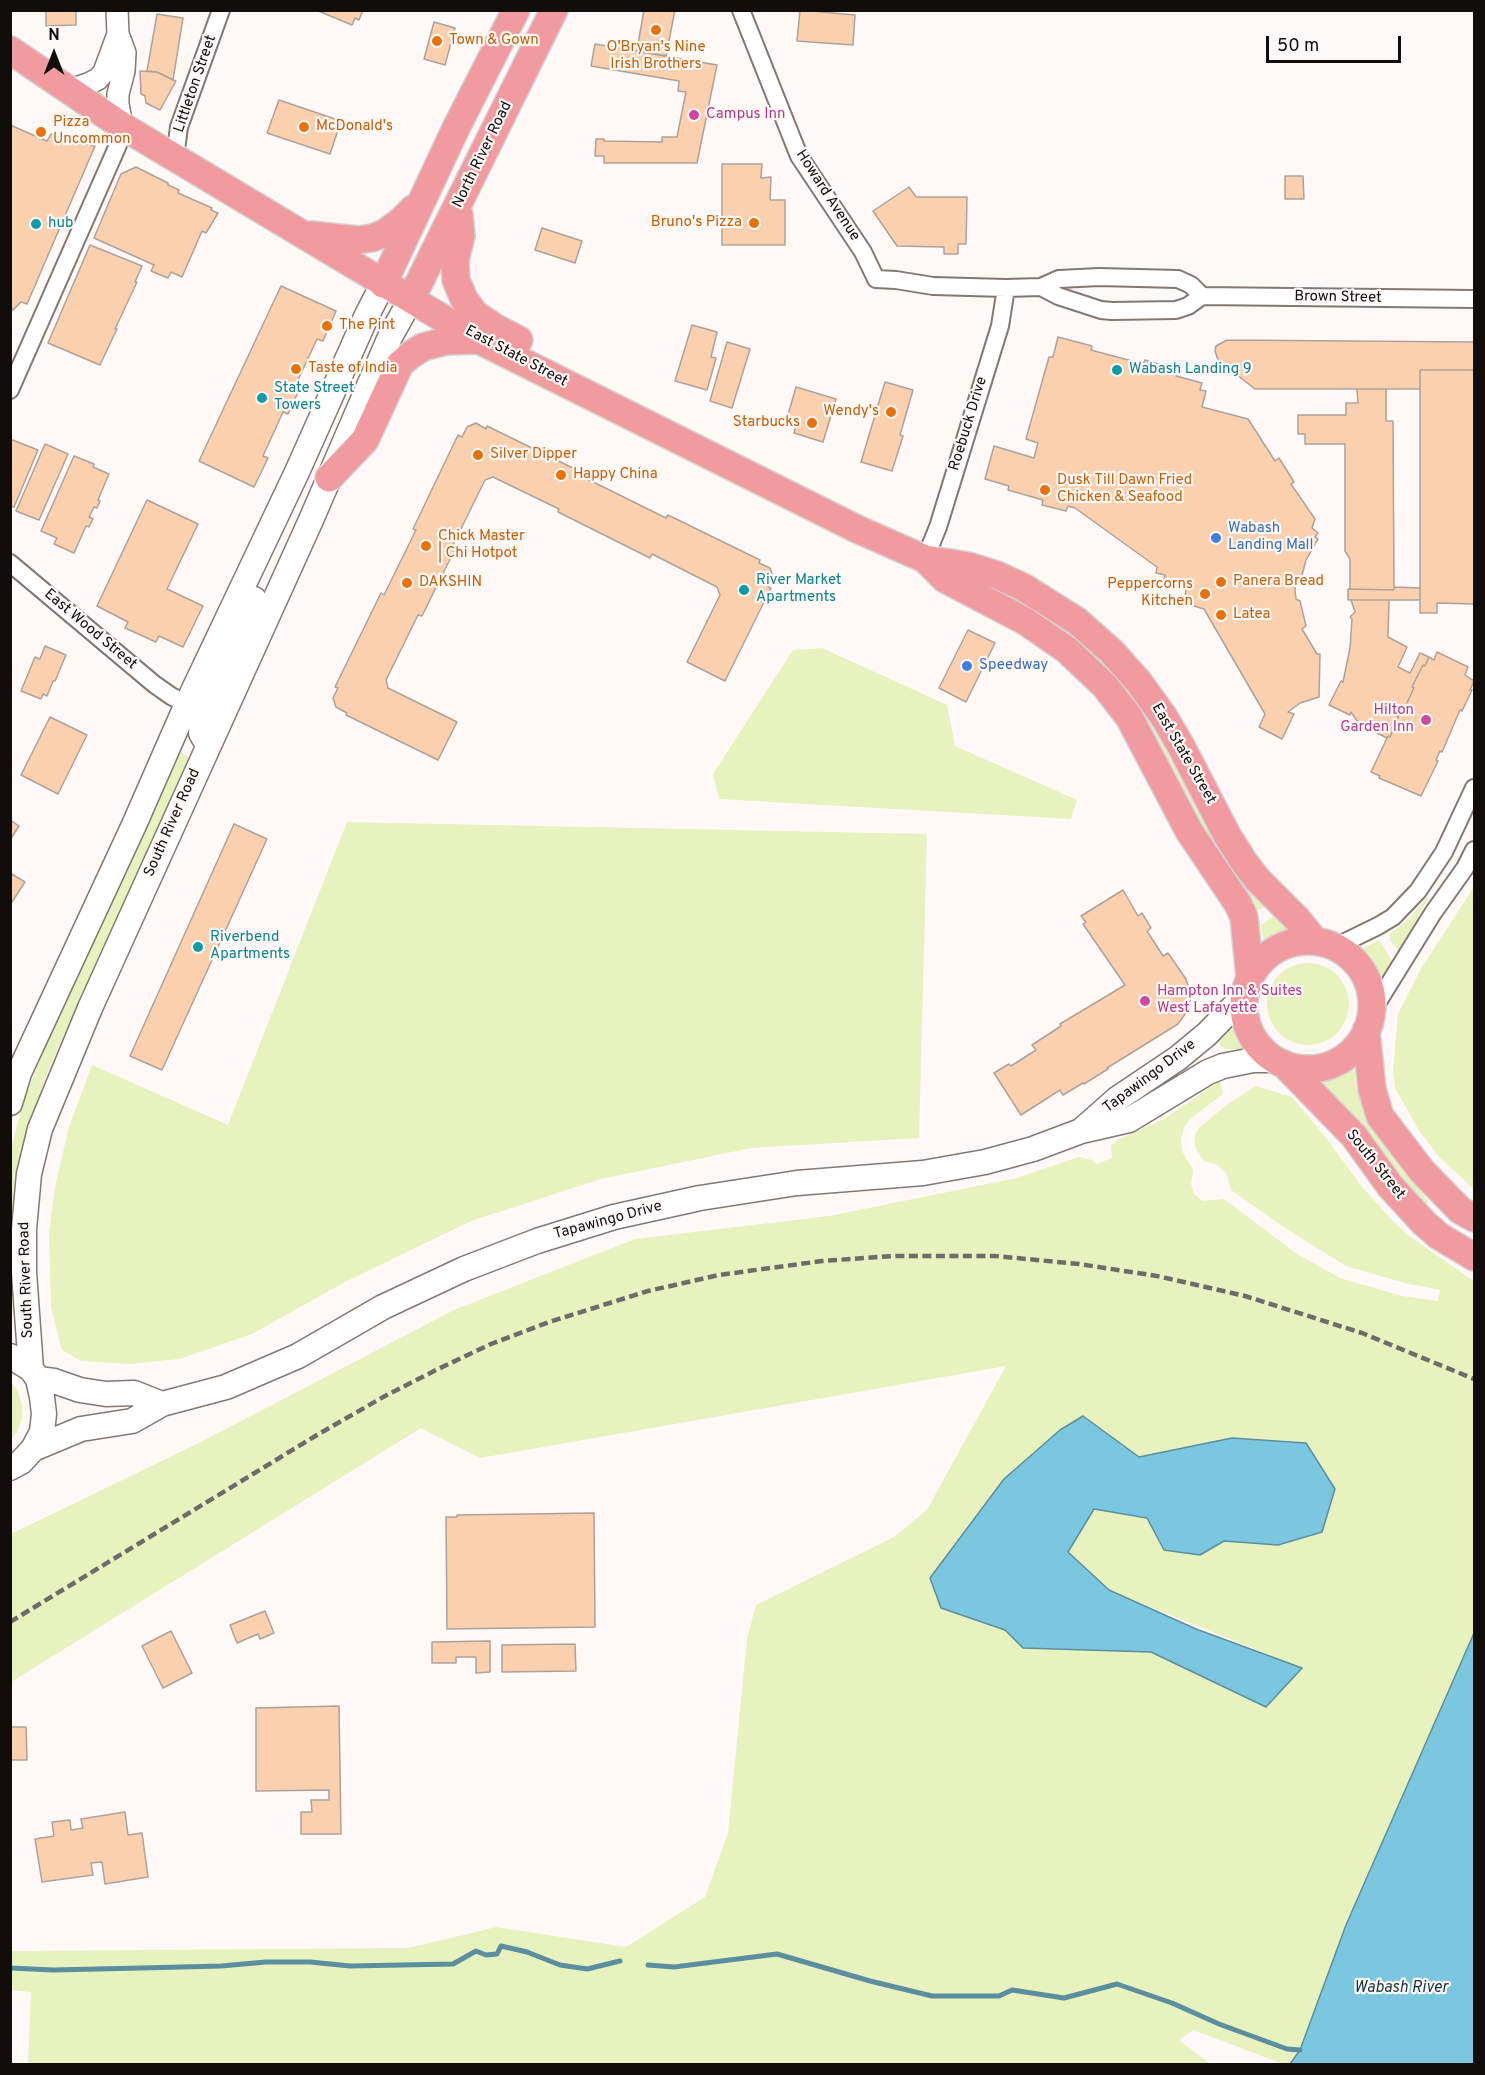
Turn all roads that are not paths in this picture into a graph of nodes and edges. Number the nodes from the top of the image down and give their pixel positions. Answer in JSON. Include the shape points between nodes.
{"nodes":[{"id":1,"x":117,"y":10,"type":"edge"},
{"id":2,"x":221,"y":10,"type":"edge"},
{"id":3,"x":516,"y":10,"type":"edge"},
{"id":4,"x":554,"y":10,"type":"edge"},
{"id":5,"x":741,"y":10,"type":"edge"},
{"id":6,"x":118,"y":34,"type":"junction"},
{"id":7,"x":10,"y":50,"type":"edge"},
{"id":8,"x":70,"y":90,"type":"junction"},
{"id":9,"x":122,"y":126,"type":"junction"},
{"id":10,"x":175,"y":158,"type":"junction"},
{"id":11,"x":422,"y":200,"type":"junction"},
{"id":12,"x":458,"y":205,"type":"junction"},
{"id":13,"x":302,"y":233,"type":"junction"},
{"id":14,"x":876,"y":279,"type":"joint"},
{"id":15,"x":383,"y":284,"type":"junction"},
{"id":16,"x":1041,"y":287,"type":"junction"},
{"id":17,"x":1006,"y":288,"type":"junction"},
{"id":18,"x":1202,"y":296,"type":"junction"},
{"id":19,"x":411,"y":299,"type":"junction"},
{"id":20,"x":1474,"y":299,"type":"edge"},
{"id":21,"x":479,"y":340,"type":"junction"},
{"id":22,"x":10,"y":390,"type":"edge"},
{"id":23,"x":597,"y":400,"type":"junction"},
{"id":24,"x":297,"y":472,"type":"junction"},
{"id":25,"x":329,"y":478,"type":"junction"},
{"id":26,"x":925,"y":559,"type":"junction"},
{"id":27,"x":10,"y":563,"type":"edge"},
{"id":28,"x":179,"y":700,"type":"junction"},
{"id":29,"x":208,"y":745,"type":"junction"},
{"id":30,"x":1474,"y":788,"type":"edge"},
{"id":31,"x":1474,"y":850,"type":"edge"},
{"id":32,"x":1325,"y":944,"type":"junction"},
{"id":33,"x":1247,"y":986,"type":"junction"},
{"id":34,"x":1368,"y":1022,"type":"junction"},
{"id":35,"x":1279,"y":1062,"type":"junction"},
{"id":36,"x":10,"y":1103,"type":"edge"},
{"id":37,"x":1081,"y":1131,"type":"junction"},
{"id":38,"x":1467,"y":1214,"type":"edge"},
{"id":39,"x":1474,"y":1257,"type":"edge"},
{"id":40,"x":10,"y":1356,"type":"edge"},
{"id":41,"x":34,"y":1374,"type":"junction"},
{"id":42,"x":162,"y":1404,"type":"junction"},
{"id":43,"x":33,"y":1449,"type":"junction"},
{"id":44,"x":10,"y":1468,"type":"edge"}],
"edges":[{"from":1,"to":6,"type":"street"},
{"from":2,"to":10,"type":"street","name":"Littleton Street","via":[[179,127]]},
{"from":3,"to":11,"type":"main road"},
{"from":4,"to":12,"type":"main road","name":"North River Road"},
{"from":5,"to":14,"type":"street","name":"Howard Avenue","via":[[799,156],[863,252]]},
{"from":6,"to":8,"type":"street","via":[[104,72],[98,79]]},
{"from":6,"to":9,"type":"street","via":[[125,53],[118,94]]},
{"from":7,"to":8,"type":"main road","name":"East State Street"},
{"from":8,"to":9,"type":"main road","name":"East State Street"},
{"from":9,"to":10,"type":"main road","name":"East State Street"},
{"from":9,"to":22,"type":"street","via":[[118,145]]},
{"from":10,"to":13,"type":"main road","name":"East State Street"},
{"from":11,"to":13,"type":"main road","via":[[401,221],[372,238]]},
{"from":11,"to":15,"type":"main road"},
{"from":12,"to":19,"type":"main road","name":"North River Road"},
{"from":12,"to":23,"type":"main road","via":[[460,236],[454,260],[456,280],[464,299],[494,327],[565,365]]},
{"from":13,"to":15,"type":"main road","name":"East State Street"},
{"from":14,"to":17,"type":"street","name":"Brown Street","via":[[933,286]]},
{"from":15,"to":19,"type":"main road","name":"East State Street"},
{"from":15,"to":24,"type":"main road"},
{"from":16,"to":17,"type":"street","name":"Brown Street"},
{"from":16,"to":18,"type":"street","name":"Brown Street","via":[[1059,279],[1178,279]]},
{"from":16,"to":18,"type":"street","name":"Brown Street","via":[[1058,296],[1112,311],[1176,310]]},
{"from":17,"to":26,"type":"street","name":"Roebuck Drive","via":[[1000,326]]},
{"from":18,"to":20,"type":"street","name":"Brown Street"},
{"from":19,"to":21,"type":"main road","name":"East State Street"},
{"from":19,"to":25,"type":"main road","name":"South River Road","via":[[390,337]]},
{"from":21,"to":23,"type":"main road","name":"East State Street"},
{"from":21,"to":25,"type":"main road","via":[[446,341],[423,347],[400,364],[365,440]]},
{"from":23,"to":26,"type":"main road","name":"East State Street"},
{"from":24,"to":28,"type":"main road"},
{"from":24,"to":29,"type":"main road","via":[[273,557],[204,713],[201,733]]},
{"from":25,"to":29,"type":"main road","name":"South River Road"},
{"from":26,"to":32,"type":"main road","name":"East State Street","via":[[968,566],[1023,587],[1077,621],[1112,652],[1164,717],[1244,862]]},
{"from":26,"to":33,"type":"main road","name":"East State Street","via":[[945,579],[1025,621],[1067,650],[1105,686],[1129,717],[1189,831],[1244,917]]},
{"from":27,"to":28,"type":"street","name":"East Wood Street"},
{"from":28,"to":36,"type":"main road","via":[[134,825],[19,1073]]},
{"from":29,"to":41,"type":"main road","name":"South River Road","via":[[40,1129],[29,1174],[24,1229]]},
{"from":30,"to":32,"type":"street","via":[[1444,852],[1418,891],[1378,926]]},
{"from":31,"to":34,"type":"street"},
{"from":32,"to":33,"type":"main road","via":[[1295,942],[1276,948],[1261,960]]},
{"from":32,"to":34,"type":"main road","via":[[1352,958],[1364,974],[1371,993]]},
{"from":33,"to":35,"type":"main road","via":[[1244,1013],[1249,1030],[1258,1044]]},
{"from":33,"to":37,"type":"main road","name":"Tapawingo Drive","via":[[1207,1034],[1117,1099]]},
{"from":34,"to":35,"type":"main road","via":[[1356,1049],[1342,1060],[1309,1069]]},
{"from":34,"to":38,"type":"main road","via":[[1372,1089],[1380,1116],[1422,1171]]},
{"from":35,"to":37,"type":"main road","name":"Tapawingo Drive","via":[[1253,1060],[1223,1066],[1129,1120]]},
{"from":35,"to":39,"type":"main road","name":"South Street","via":[[1354,1136],[1390,1186],[1424,1223]]},
{"from":37,"to":42,"type":"main road","name":"Tapawingo Drive","via":[[985,1162],[923,1173],[796,1183],[614,1217],[464,1269],[383,1307],[298,1356],[226,1387]]},
{"from":40,"to":41,"type":"main road"},
{"from":41,"to":42,"type":"main road","via":[[80,1390],[134,1393]]},
{"from":41,"to":43,"type":"main road","name":"South River Road","via":[[44,1414],[42,1432]]},
{"from":42,"to":43,"type":"main road","name":"Tapawingo Drive","via":[[132,1421],[81,1429]]},
{"from":43,"to":44,"type":"main road"}]}
